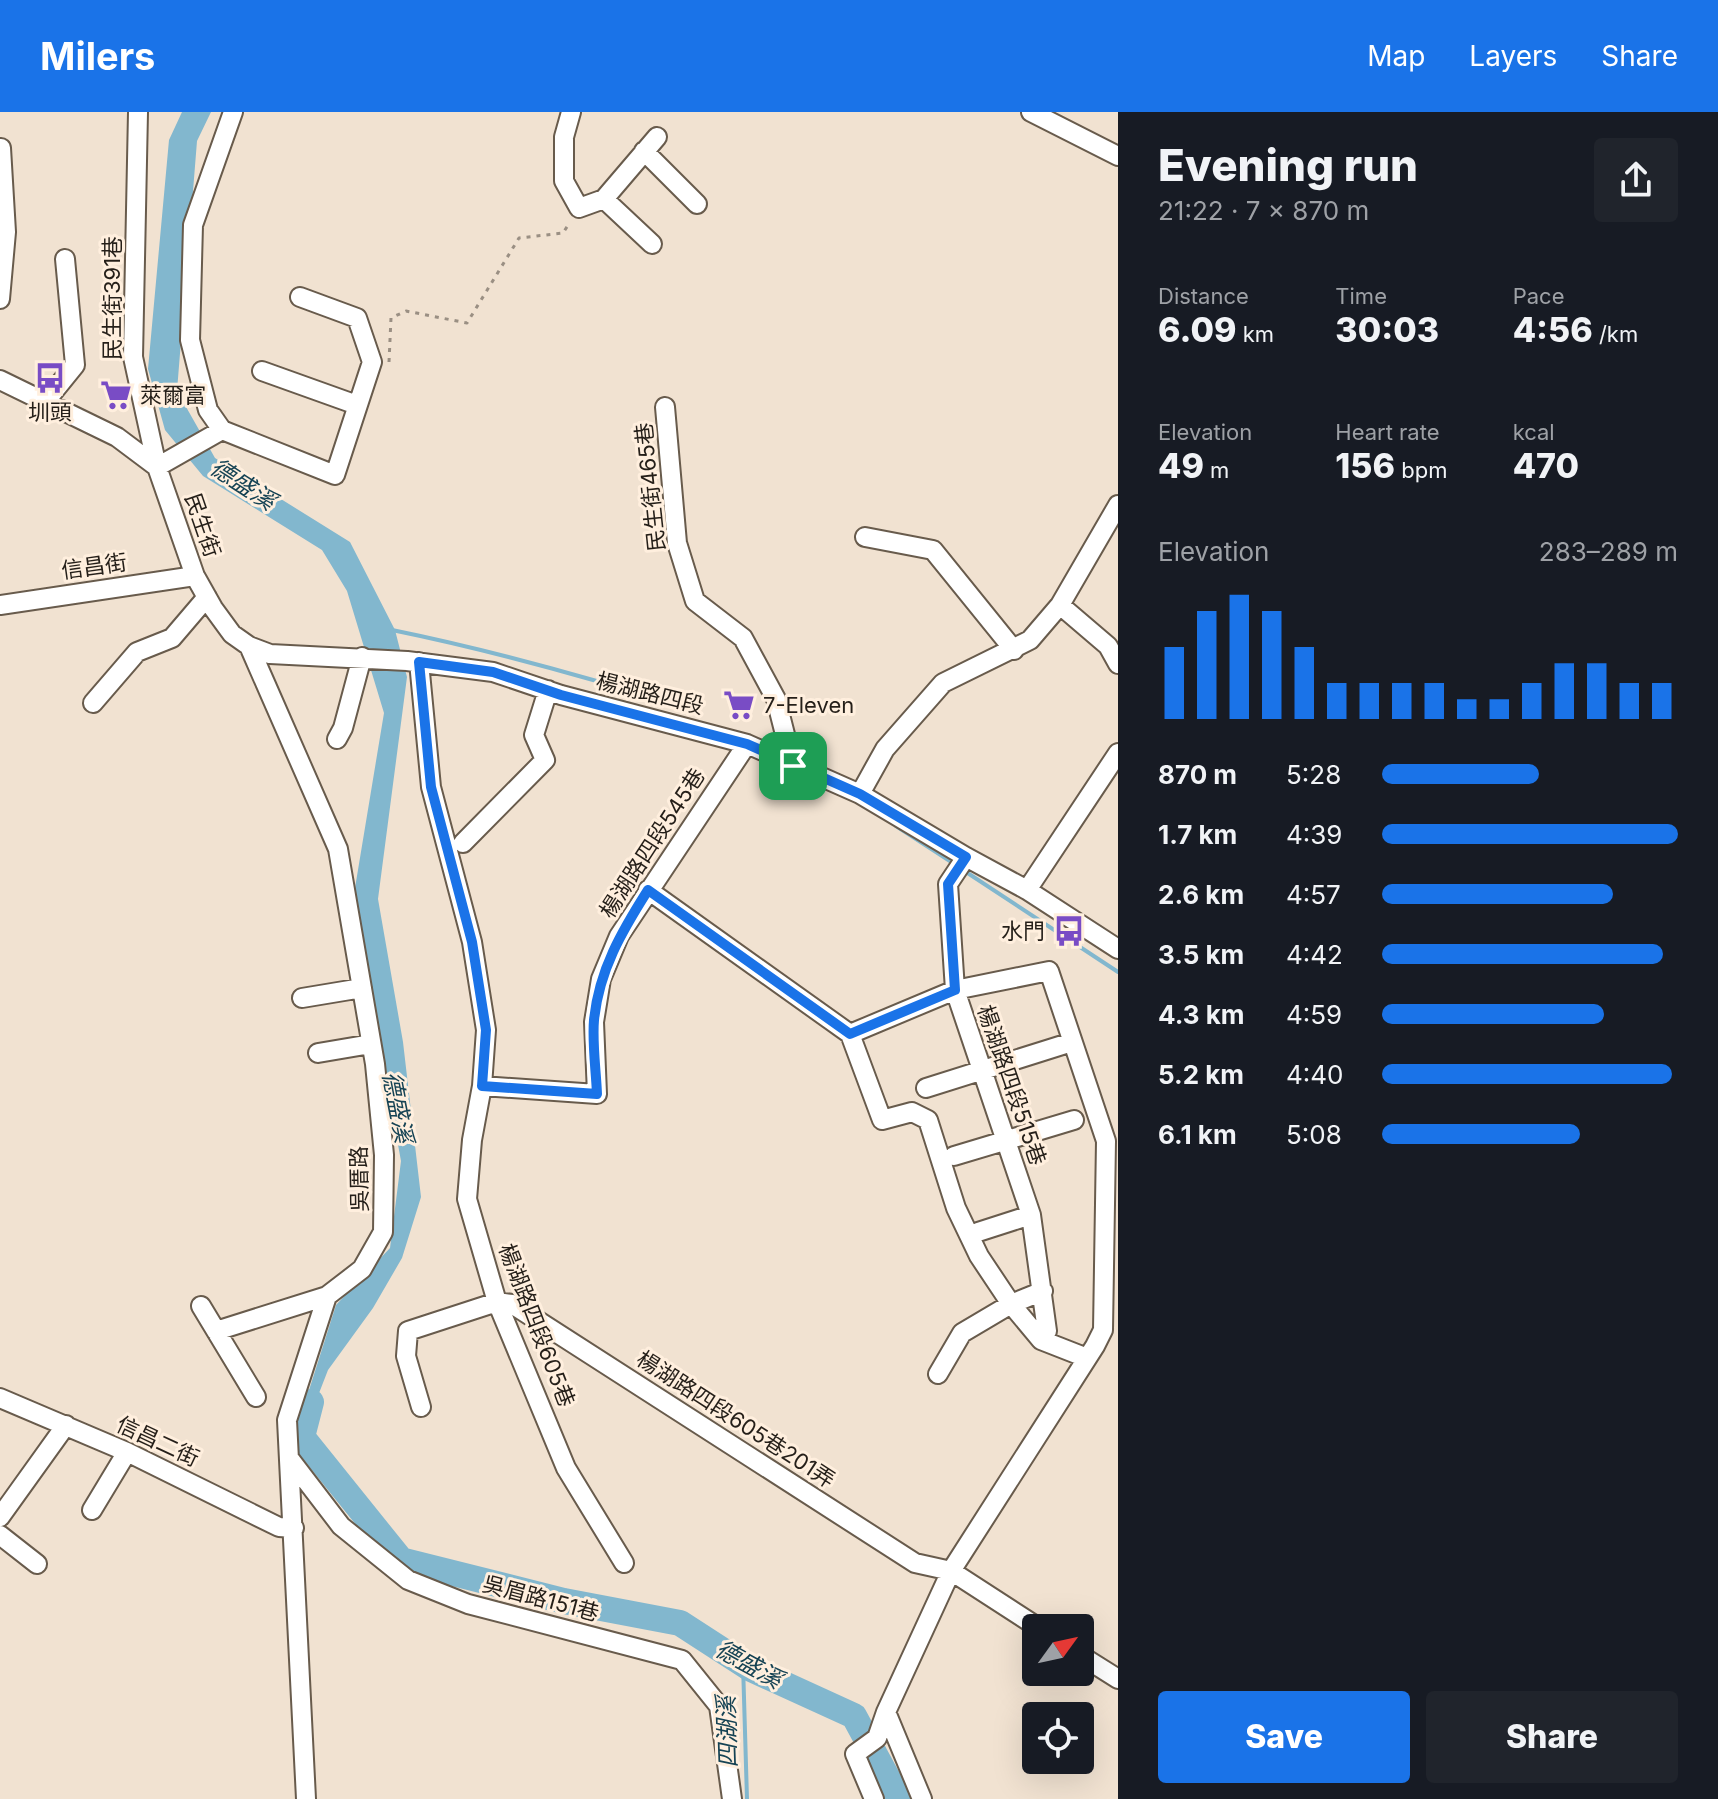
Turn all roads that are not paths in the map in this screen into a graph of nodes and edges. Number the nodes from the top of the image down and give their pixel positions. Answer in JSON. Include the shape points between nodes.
{"nodes":[{"id":1,"x":233,"y":112,"type":"edge"},
{"id":2,"x":571,"y":112,"type":"edge"},
{"id":3,"x":1031,"y":112,"type":"edge"},
{"id":4,"x":138,"y":119,"type":"edge"},
{"id":5,"x":1,"y":148,"type":"edge"},
{"id":6,"x":1118,"y":156,"type":"edge"},
{"id":7,"x":604,"y":199,"type":"junction"},
{"id":8,"x":697,"y":204,"type":"dead end"},
{"id":9,"x":652,"y":244,"type":"dead end"},
{"id":10,"x":65,"y":259,"type":"dead end"},
{"id":11,"x":300,"y":297,"type":"dead end"},
{"id":12,"x":0,"y":299,"type":"edge"},
{"id":13,"x":262,"y":371,"type":"dead end"},
{"id":14,"x":0,"y":380,"type":"edge"},
{"id":15,"x":45,"y":402,"type":"junction"},
{"id":16,"x":357,"y":405,"type":"junction"},
{"id":17,"x":665,"y":407,"type":"dead end"},
{"id":18,"x":222,"y":430,"type":"junction"},
{"id":19,"x":157,"y":467,"type":"junction"},
{"id":20,"x":1118,"y":505,"type":"edge"},
{"id":21,"x":865,"y":537,"type":"dead end"},
{"id":22,"x":195,"y":576,"type":"junction"},
{"id":23,"x":207,"y":597,"type":"junction"},
{"id":24,"x":0,"y":605,"type":"edge"},
{"id":25,"x":1060,"y":605,"type":"junction"},
{"id":26,"x":249,"y":646,"type":"junction"},
{"id":27,"x":1014,"y":650,"type":"junction"},
{"id":28,"x":362,"y":657,"type":"junction"},
{"id":29,"x":413,"y":662,"type":"junction"},
{"id":30,"x":1118,"y":664,"type":"edge"},
{"id":31,"x":548,"y":690,"type":"junction"},
{"id":32,"x":93,"y":703,"type":"dead end"},
{"id":33,"x":337,"y":739,"type":"dead end"},
{"id":34,"x":747,"y":744,"type":"junction"},
{"id":35,"x":1118,"y":753,"type":"edge"},
{"id":36,"x":793,"y":766,"type":"junction"},
{"id":37,"x":860,"y":794,"type":"junction"},
{"id":38,"x":463,"y":843,"type":"dead end"},
{"id":39,"x":966,"y":857,"type":"junction"},
{"id":40,"x":648,"y":890,"type":"junction"},
{"id":41,"x":1027,"y":890,"type":"junction"},
{"id":42,"x":1118,"y":949,"type":"edge"},
{"id":43,"x":362,"y":988,"type":"junction"},
{"id":44,"x":955,"y":990,"type":"junction"},
{"id":45,"x":302,"y":998,"type":"dead end"},
{"id":46,"x":850,"y":1034,"type":"junction"},
{"id":47,"x":1072,"y":1042,"type":"junction"},
{"id":48,"x":371,"y":1044,"type":"junction"},
{"id":49,"x":318,"y":1053,"type":"dead end"},
{"id":50,"x":984,"y":1071,"type":"junction"},
{"id":51,"x":482,"y":1086,"type":"junction"},
{"id":52,"x":926,"y":1088,"type":"dead end"},
{"id":53,"x":1074,"y":1120,"type":"dead end"},
{"id":54,"x":1006,"y":1141,"type":"junction"},
{"id":55,"x":1112,"y":1145,"type":"edge"},
{"id":56,"x":954,"y":1156,"type":"dead end"},
{"id":57,"x":1031,"y":1215,"type":"junction"},
{"id":58,"x":978,"y":1232,"type":"dead end"},
{"id":59,"x":1043,"y":1291,"type":"junction"},
{"id":60,"x":327,"y":1296,"type":"junction"},
{"id":61,"x":497,"y":1302,"type":"junction"},
{"id":62,"x":1011,"y":1304,"type":"junction"},
{"id":63,"x":201,"y":1306,"type":"dead end"},
{"id":64,"x":216,"y":1331,"type":"junction"},
{"id":65,"x":1047,"y":1331,"type":"dead end"},
{"id":66,"x":1087,"y":1358,"type":"junction"},
{"id":67,"x":938,"y":1374,"type":"dead end"},
{"id":68,"x":256,"y":1397,"type":"dead end"},
{"id":69,"x":0,"y":1398,"type":"edge"},
{"id":70,"x":421,"y":1407,"type":"dead end"},
{"id":71,"x":66,"y":1425,"type":"junction"},
{"id":72,"x":127,"y":1452,"type":"junction"},
{"id":73,"x":289,"y":1458,"type":"junction"},
{"id":74,"x":92,"y":1510,"type":"dead end"},
{"id":75,"x":0,"y":1517,"type":"edge"},
{"id":76,"x":294,"y":1528,"type":"junction"},
{"id":77,"x":0,"y":1535,"type":"edge"},
{"id":78,"x":624,"y":1563,"type":"dead end"},
{"id":79,"x":37,"y":1564,"type":"dead end"},
{"id":80,"x":951,"y":1571,"type":"junction"},
{"id":81,"x":1022,"y":1617,"type":"edge"},
{"id":82,"x":1094,"y":1664,"type":"edge"},
{"id":83,"x":1118,"y":1679,"type":"edge"},
{"id":84,"x":886,"y":1712,"type":"junction"},
{"id":85,"x":306,"y":1799,"type":"edge"},
{"id":86,"x":732,"y":1799,"type":"edge"},
{"id":87,"x":874,"y":1799,"type":"edge"},
{"id":88,"x":922,"y":1799,"type":"edge"}],
"edges":[{"from":1,"to":18,"type":"street","via":[[193,225],[190,340],[208,410]]},
{"from":2,"to":7,"type":"street","via":[[564,137],[564,181],[579,208]]},
{"from":3,"to":6,"type":"street"},
{"from":4,"to":19,"type":"street","name":"民生街391巷","via":[[133,357]]},
{"from":5,"to":12,"type":"street","via":[[6,232]]},
{"from":7,"to":8,"type":"street","via":[[651,144]]},
{"from":7,"to":9,"type":"street"},
{"from":10,"to":15,"type":"street","via":[[75,365]]},
{"from":11,"to":16,"type":"street","via":[[357,318],[372,362]]},
{"from":13,"to":16,"type":"street"},
{"from":14,"to":15,"type":"street"},
{"from":15,"to":19,"type":"street","via":[[117,437]]},
{"from":16,"to":18,"type":"street","via":[[335,475]]},
{"from":17,"to":36,"type":"street","name":"民生街465巷","via":[[677,543],[695,601],[743,638],[776,699]]},
{"from":18,"to":19,"type":"street"},
{"from":19,"to":22,"type":"street","name":"民生街"},
{"from":20,"to":25,"type":"street"},
{"from":21,"to":27,"type":"street","via":[[933,550]]},
{"from":22,"to":23,"type":"street","name":"民生街"},
{"from":22,"to":24,"type":"street","name":"信昌街"},
{"from":23,"to":26,"type":"street","name":"民生街","via":[[232,634]]},
{"from":23,"to":32,"type":"street","via":[[172,638],[137,652]]},
{"from":25,"to":27,"type":"street","via":[[1030,640]]},
{"from":25,"to":30,"type":"street","via":[[1108,646]]},
{"from":26,"to":28,"type":"street","via":[[270,654]]},
{"from":26,"to":43,"type":"street","name":"吳厝路","via":[[338,849]]},
{"from":27,"to":37,"type":"street","via":[[943,683],[885,749]]},
{"from":28,"to":29,"type":"street","name":"楊湖路四段"},
{"from":28,"to":33,"type":"street"},
{"from":29,"to":31,"type":"street","name":"楊湖路四段","via":[[493,672]]},
{"from":29,"to":51,"type":"street","name":"楊湖路四段605巷","via":[[431,787],[472,942],[486,1030]]},
{"from":31,"to":34,"type":"street","name":"楊湖路四段"},
{"from":31,"to":38,"type":"street","via":[[534,735],[545,760]]},
{"from":34,"to":36,"type":"street","name":"楊湖路四段"},
{"from":34,"to":40,"type":"street","name":"楊湖路四段545巷"},
{"from":35,"to":41,"type":"street"},
{"from":36,"to":37,"type":"street","name":"楊湖路四段"},
{"from":37,"to":39,"type":"street","name":"楊湖路四段"},
{"from":39,"to":41,"type":"street","name":"楊湖路四段"},
{"from":39,"to":44,"type":"street","name":"楊湖路四段515巷","via":[[948,884]]},
{"from":40,"to":46,"type":"street"},
{"from":40,"to":51,"type":"street","name":"楊湖路四段545巷","via":[[619,936],[601,979],[594,1022],[597,1094]]},
{"from":41,"to":42,"type":"street","name":"楊湖路四段"},
{"from":43,"to":45,"type":"street"},
{"from":43,"to":48,"type":"street","name":"吳厝路"},
{"from":44,"to":46,"type":"street"},
{"from":44,"to":47,"type":"street","via":[[1049,971]]},
{"from":44,"to":50,"type":"street","name":"楊湖路四段515巷"},
{"from":46,"to":62,"type":"street","via":[[882,1120],[912,1112],[928,1120],[956,1208]]},
{"from":47,"to":50,"type":"street"},
{"from":47,"to":55,"type":"street"},
{"from":48,"to":49,"type":"street"},
{"from":48,"to":60,"type":"street","name":"吳厝路","via":[[384,1155],[383,1232],[362,1269]]},
{"from":50,"to":52,"type":"street"},
{"from":50,"to":54,"type":"street","name":"楊湖路四段515巷"},
{"from":51,"to":61,"type":"street","name":"楊湖路四段605巷","via":[[467,1199]]},
{"from":53,"to":54,"type":"street"},
{"from":54,"to":56,"type":"street"},
{"from":54,"to":57,"type":"street","name":"楊湖路四段515巷"},
{"from":55,"to":66,"type":"street","via":[[1103,1330]]},
{"from":57,"to":58,"type":"street"},
{"from":57,"to":59,"type":"street","name":"楊湖路四段515巷"},
{"from":59,"to":62,"type":"street"},
{"from":59,"to":65,"type":"street","name":"楊湖路四段515巷"},
{"from":60,"to":64,"type":"street"},
{"from":60,"to":73,"type":"street","via":[[287,1420]]},
{"from":61,"to":70,"type":"street","via":[[408,1331],[406,1356]]},
{"from":61,"to":78,"type":"street","name":"楊湖路四段605巷","via":[[566,1468]]},
{"from":61,"to":80,"type":"street","name":"楊湖路四段605巷201弄","via":[[512,1304],[915,1563]]},
{"from":62,"to":66,"type":"street","via":[[1041,1340]]},
{"from":62,"to":67,"type":"street","via":[[962,1333]]},
{"from":63,"to":64,"type":"street"},
{"from":64,"to":68,"type":"street"},
{"from":66,"to":80,"type":"street"},
{"from":69,"to":71,"type":"street","name":"信昌二街"},
{"from":71,"to":72,"type":"street","name":"信昌二街"},
{"from":71,"to":75,"type":"street"},
{"from":72,"to":74,"type":"street"},
{"from":72,"to":76,"type":"street","name":"信昌二街","via":[[279,1527]]},
{"from":73,"to":76,"type":"street"},
{"from":73,"to":86,"type":"street","name":"吳眉路151巷","via":[[341,1526],[408,1580],[468,1604],[682,1660],[719,1706]]},
{"from":76,"to":85,"type":"street"},
{"from":77,"to":79,"type":"street"},
{"from":80,"to":81,"type":"street","name":"楊湖路四段605巷201弄"},
{"from":80,"to":84,"type":"street"},
{"from":82,"to":83,"type":"street"},
{"from":84,"to":87,"type":"street","via":[[877,1738],[855,1754]]},
{"from":84,"to":88,"type":"street"}]}
